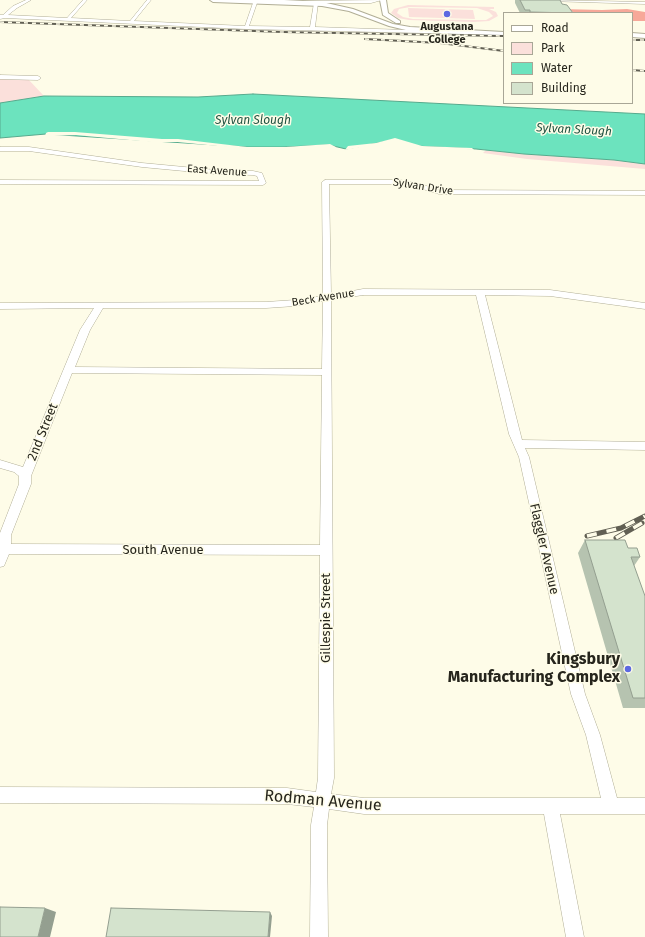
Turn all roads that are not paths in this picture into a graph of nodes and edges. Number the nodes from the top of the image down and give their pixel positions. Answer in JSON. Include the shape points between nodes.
{"nodes":[{"id":1,"x":29,"y":0,"type":"edge"},
{"id":2,"x":86,"y":0,"type":"edge"},
{"id":3,"x":149,"y":0,"type":"edge"},
{"id":4,"x":213,"y":0,"type":"edge"},
{"id":5,"x":256,"y":0,"type":"edge"},
{"id":6,"x":548,"y":0,"type":"edge"},
{"id":7,"x":317,"y":1,"type":"edge"},
{"id":8,"x":379,"y":1,"type":"edge"},
{"id":9,"x":645,"y":3,"type":"edge"},
{"id":10,"x":363,"y":14,"type":"junction"},
{"id":11,"x":346,"y":15,"type":"dead end"},
{"id":12,"x":2,"y":16,"type":"edge"},
{"id":13,"x":68,"y":19,"type":"junction"},
{"id":14,"x":0,"y":20,"type":"edge"},
{"id":15,"x":381,"y":21,"type":"junction"},
{"id":16,"x":131,"y":22,"type":"junction"},
{"id":17,"x":246,"y":28,"type":"junction"},
{"id":18,"x":312,"y":29,"type":"junction"},
{"id":19,"x":470,"y":33,"type":"junction"},
{"id":20,"x":503,"y":33,"type":"edge"},
{"id":21,"x":503,"y":33,"type":"edge"},
{"id":22,"x":633,"y":36,"type":"edge"},
{"id":23,"x":645,"y":37,"type":"edge"},
{"id":24,"x":0,"y":77,"type":"edge"},
{"id":25,"x":38,"y":78,"type":"dead end"},
{"id":26,"x":0,"y":149,"type":"edge"},
{"id":27,"x":0,"y":182,"type":"edge"},
{"id":28,"x":645,"y":193,"type":"edge"},
{"id":29,"x":327,"y":282,"type":"junction"},
{"id":30,"x":366,"y":292,"type":"junction"},
{"id":31,"x":480,"y":292,"type":"junction"},
{"id":32,"x":327,"y":298,"type":"junction"},
{"id":33,"x":0,"y":306,"type":"edge"},
{"id":34,"x":100,"y":306,"type":"junction"},
{"id":35,"x":645,"y":306,"type":"edge"},
{"id":36,"x":68,"y":370,"type":"junction"},
{"id":37,"x":326,"y":372,"type":"junction"},
{"id":38,"x":519,"y":444,"type":"junction"},
{"id":39,"x":645,"y":446,"type":"edge"},
{"id":40,"x":0,"y":464,"type":"edge"},
{"id":41,"x":25,"y":476,"type":"junction"},
{"id":42,"x":2,"y":550,"type":"edge"},
{"id":43,"x":326,"y":550,"type":"junction"},
{"id":44,"x":0,"y":562,"type":"edge"},
{"id":45,"x":0,"y":795,"type":"edge"},
{"id":46,"x":324,"y":801,"type":"junction"},
{"id":47,"x":611,"y":806,"type":"junction"},
{"id":48,"x":645,"y":806,"type":"edge"},
{"id":49,"x":551,"y":807,"type":"junction"},
{"id":50,"x":319,"y":937,"type":"edge"},
{"id":51,"x":575,"y":937,"type":"edge"}],
"edges":[{"from":1,"to":12,"type":"street"},
{"from":2,"to":13,"type":"street"},
{"from":3,"to":16,"type":"street"},
{"from":4,"to":5,"type":"main road"},
{"from":5,"to":7,"type":"main road"},
{"from":5,"to":17,"type":"street"},
{"from":6,"to":9,"type":"street"},
{"from":7,"to":8,"type":"street"},
{"from":7,"to":10,"type":"main road"},
{"from":7,"to":18,"type":"street"},
{"from":8,"to":15,"type":"main road","via":[[365,8],[365,11]]},
{"from":8,"to":20,"type":"main road","via":[[386,14],[401,22],[434,29]]},
{"from":10,"to":11,"type":"main road"},
{"from":10,"to":15,"type":"main road"},
{"from":12,"to":13,"type":"street"},
{"from":12,"to":14,"type":"street"},
{"from":13,"to":16,"type":"street"},
{"from":15,"to":19,"type":"main road","via":[[410,29]]},
{"from":16,"to":17,"type":"street"},
{"from":17,"to":18,"type":"street"},
{"from":18,"to":19,"type":"street"},
{"from":19,"to":21,"type":"main road"},
{"from":22,"to":23,"type":"main road"},
{"from":24,"to":25,"type":"street"},
{"from":26,"to":27,"type":"street","name":"East Avenue","via":[[29,149],[142,165],[253,173],[260,174],[263,182]]},
{"from":28,"to":29,"type":"street","name":"Sylvan Drive","via":[[439,192],[400,182],[325,182]]},
{"from":29,"to":30,"type":"street","via":[[331,287],[340,290]]},
{"from":29,"to":32,"type":"street","name":"Sylvan Drive"},
{"from":30,"to":31,"type":"street","name":"Beck Avenue"},
{"from":30,"to":32,"type":"street","name":"Beck Avenue"},
{"from":31,"to":35,"type":"street","name":"Beck Avenue","via":[[550,293]]},
{"from":31,"to":38,"type":"street","name":"Flaggler Avenue","via":[[514,434]]},
{"from":32,"to":34,"type":"street","name":"Beck Avenue","via":[[279,305]]},
{"from":32,"to":37,"type":"street","name":"Gillespie Street"},
{"from":33,"to":34,"type":"street","name":"Beck Avenue"},
{"from":34,"to":36,"type":"street","name":"2nd Street","via":[[85,330]]},
{"from":36,"to":37,"type":"street"},
{"from":36,"to":41,"type":"street","name":"2nd Street"},
{"from":37,"to":43,"type":"street","name":"Gillespie Street"},
{"from":38,"to":39,"type":"street"},
{"from":38,"to":47,"type":"street","name":"Flaggler Avenue","via":[[524,456],[578,694],[593,735]]},
{"from":40,"to":41,"type":"street","via":[[18,469]]},
{"from":41,"to":42,"type":"street","name":"2nd Street"},
{"from":42,"to":43,"type":"street","name":"South Avenue"},
{"from":42,"to":44,"type":"street","name":"2nd Street"},
{"from":43,"to":46,"type":"street","name":"Gillespie Street"},
{"from":45,"to":46,"type":"street","name":"Rodman Avenue","via":[[287,796]]},
{"from":46,"to":49,"type":"street","name":"Rodman Avenue","via":[[364,806]]},
{"from":46,"to":50,"type":"street","name":"Gillespie Street","via":[[319,825]]},
{"from":47,"to":48,"type":"street","name":"Rodman Avenue"},
{"from":47,"to":49,"type":"street","name":"Rodman Avenue"},
{"from":49,"to":51,"type":"street"}]}
